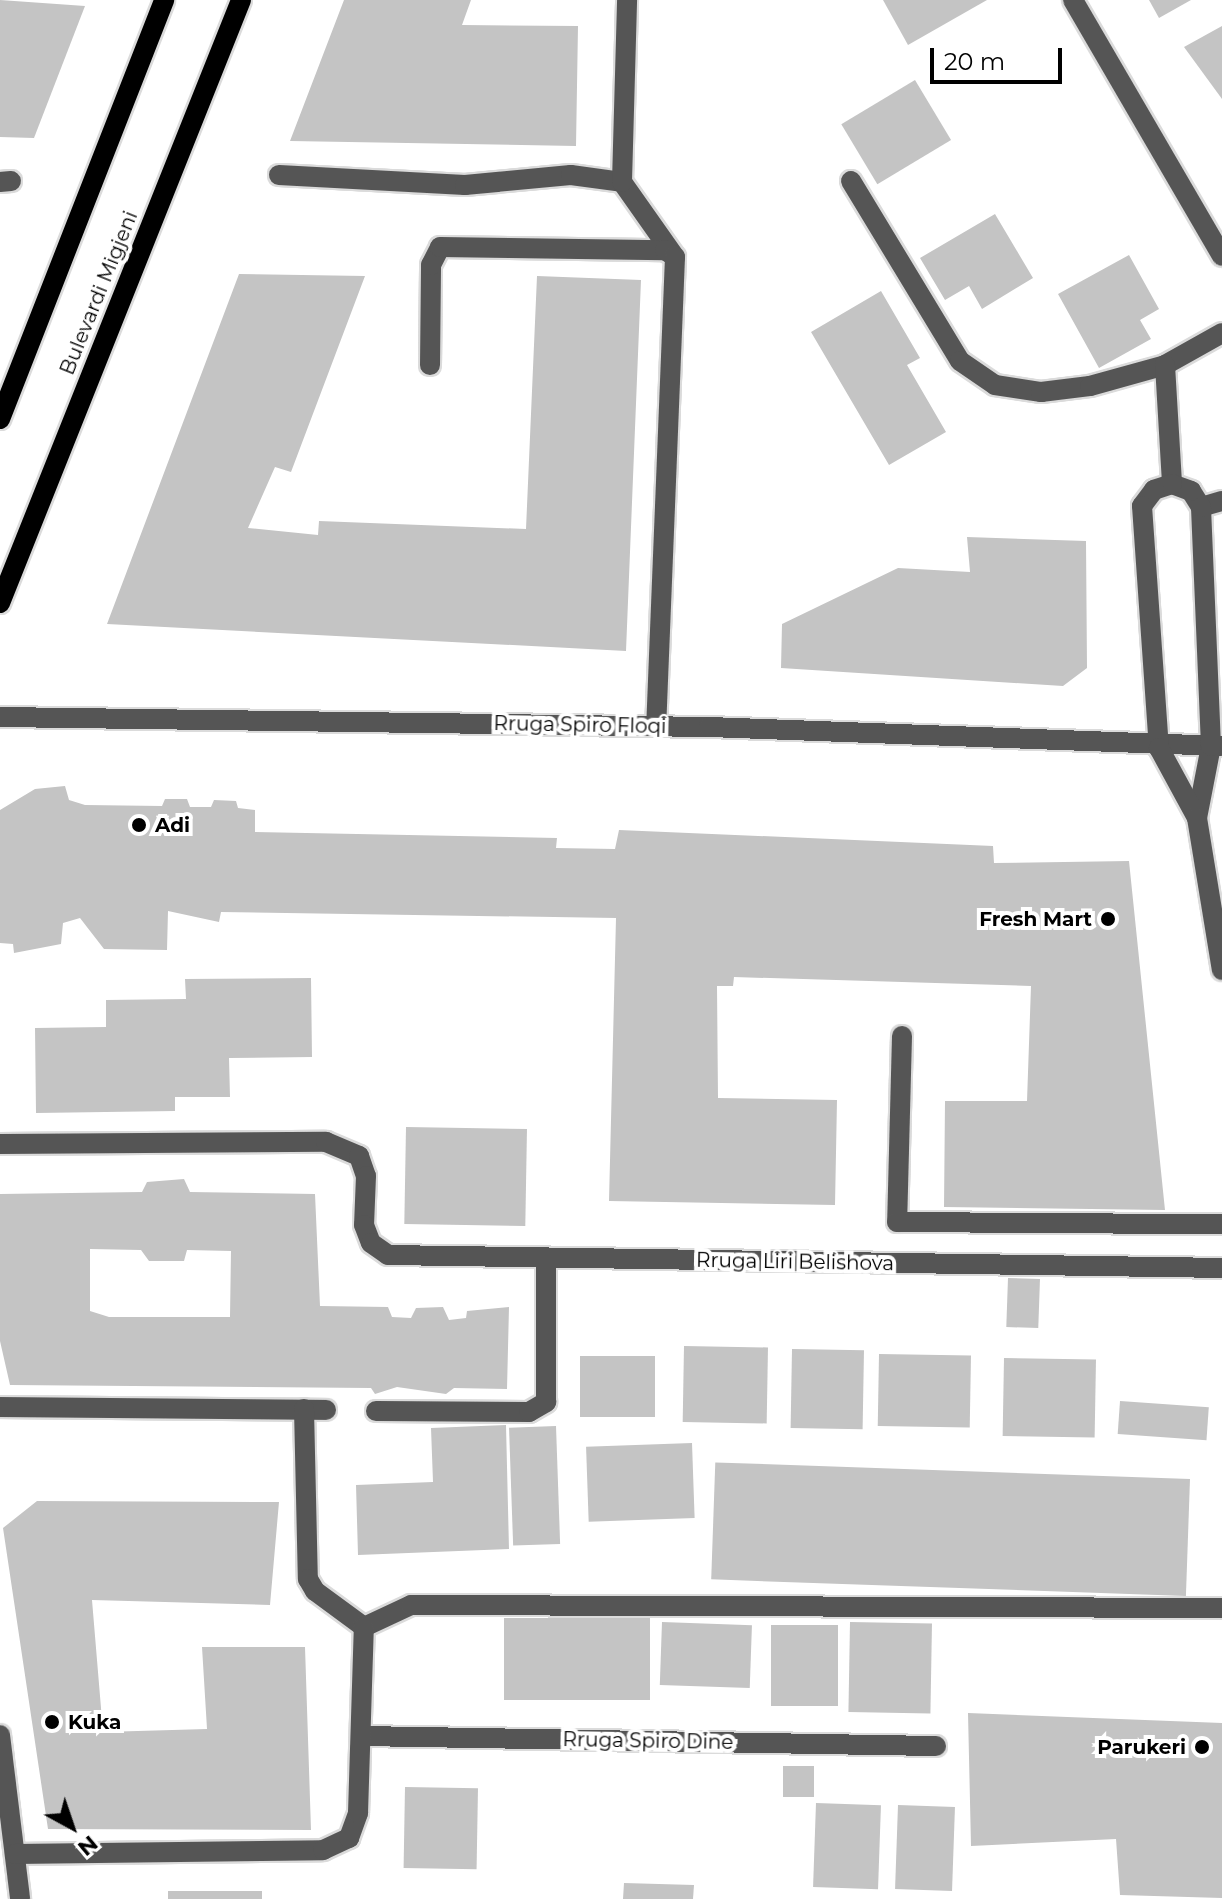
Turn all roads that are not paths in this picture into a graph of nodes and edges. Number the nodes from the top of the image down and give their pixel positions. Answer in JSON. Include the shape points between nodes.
{"nodes":[{"id":1,"x":164,"y":0,"type":"edge"},
{"id":2,"x":241,"y":0,"type":"edge"},
{"id":3,"x":627,"y":0,"type":"edge"},
{"id":4,"x":1073,"y":0,"type":"edge"},
{"id":5,"x":279,"y":175,"type":"dead end"},
{"id":6,"x":851,"y":181,"type":"dead end"},
{"id":7,"x":622,"y":182,"type":"junction"},
{"id":8,"x":1222,"y":256,"type":"edge"},
{"id":9,"x":675,"y":257,"type":"junction"},
{"id":10,"x":1222,"y":333,"type":"edge"},
{"id":11,"x":430,"y":365,"type":"dead end"},
{"id":12,"x":1165,"y":365,"type":"junction"},
{"id":13,"x":0,"y":419,"type":"edge"},
{"id":14,"x":1172,"y":484,"type":"junction"},
{"id":15,"x":1222,"y":501,"type":"edge"},
{"id":16,"x":1201,"y":507,"type":"junction"},
{"id":17,"x":0,"y":603,"type":"edge"},
{"id":18,"x":0,"y":717,"type":"edge"},
{"id":19,"x":656,"y":726,"type":"junction"},
{"id":20,"x":1216,"y":746,"type":"edge"},
{"id":21,"x":1159,"y":748,"type":"junction"},
{"id":22,"x":1197,"y":818,"type":"junction"},
{"id":23,"x":1217,"y":906,"type":"edge"},
{"id":24,"x":1222,"y":970,"type":"edge"},
{"id":25,"x":902,"y":1036,"type":"dead end"},
{"id":26,"x":0,"y":1144,"type":"edge"},
{"id":27,"x":1222,"y":1224,"type":"edge"},
{"id":28,"x":546,"y":1258,"type":"junction"},
{"id":29,"x":1222,"y":1268,"type":"edge"},
{"id":30,"x":0,"y":1407,"type":"edge"},
{"id":31,"x":304,"y":1409,"type":"junction"},
{"id":32,"x":326,"y":1410,"type":"dead end"},
{"id":33,"x":376,"y":1411,"type":"dead end"},
{"id":34,"x":1222,"y":1608,"type":"edge"},
{"id":35,"x":364,"y":1627,"type":"junction"},
{"id":36,"x":0,"y":1735,"type":"edge"},
{"id":37,"x":361,"y":1736,"type":"junction"},
{"id":38,"x":936,"y":1746,"type":"dead end"},
{"id":39,"x":15,"y":1854,"type":"junction"},
{"id":40,"x":20,"y":1899,"type":"edge"}],
"edges":[{"from":1,"to":13,"type":"main road"},
{"from":2,"to":17,"type":"main road","name":"Bulevardi Migjeni"},
{"from":3,"to":7,"type":"street"},
{"from":4,"to":8,"type":"street"},
{"from":5,"to":7,"type":"street","via":[[465,185],[571,175]]},
{"from":6,"to":12,"type":"street","via":[[960,361],[995,385],[1041,392]]},
{"from":7,"to":9,"type":"street"},
{"from":9,"to":11,"type":"street","via":[[665,250],[440,247],[431,265]]},
{"from":9,"to":19,"type":"street"},
{"from":10,"to":12,"type":"street"},
{"from":12,"to":14,"type":"street"},
{"from":14,"to":16,"type":"street","via":[[1191,491]]},
{"from":14,"to":21,"type":"street","via":[[1154,490],[1142,506]]},
{"from":15,"to":16,"type":"street"},
{"from":16,"to":20,"type":"street"},
{"from":18,"to":19,"type":"street","name":"Rruga Spiro Floqi"},
{"from":19,"to":21,"type":"street","name":"Rruga Spiro Floqi"},
{"from":20,"to":21,"type":"street","name":"Rruga Spiro Floqi"},
{"from":20,"to":22,"type":"street"},
{"from":21,"to":22,"type":"street"},
{"from":22,"to":23,"type":"street"},
{"from":23,"to":24,"type":"street"},
{"from":25,"to":27,"type":"street","via":[[897,1222]]},
{"from":26,"to":28,"type":"street","name":"Rruga Liri Belishova","via":[[326,1142],[359,1156],[371,1243],[388,1255]]},
{"from":28,"to":29,"type":"street","name":"Rruga Liri Belishova"},
{"from":28,"to":33,"type":"street","via":[[546,1402],[529,1412]]},
{"from":30,"to":31,"type":"street"},
{"from":31,"to":32,"type":"street"},
{"from":31,"to":35,"type":"street","via":[[308,1579],[315,1591]]},
{"from":34,"to":35,"type":"street","via":[[411,1605]]},
{"from":35,"to":37,"type":"street"},
{"from":36,"to":39,"type":"street"},
{"from":37,"to":38,"type":"street","name":"Rruga Spiro Dine"},
{"from":37,"to":39,"type":"street","via":[[358,1813],[349,1838],[323,1850]]},
{"from":39,"to":40,"type":"street"}]}
